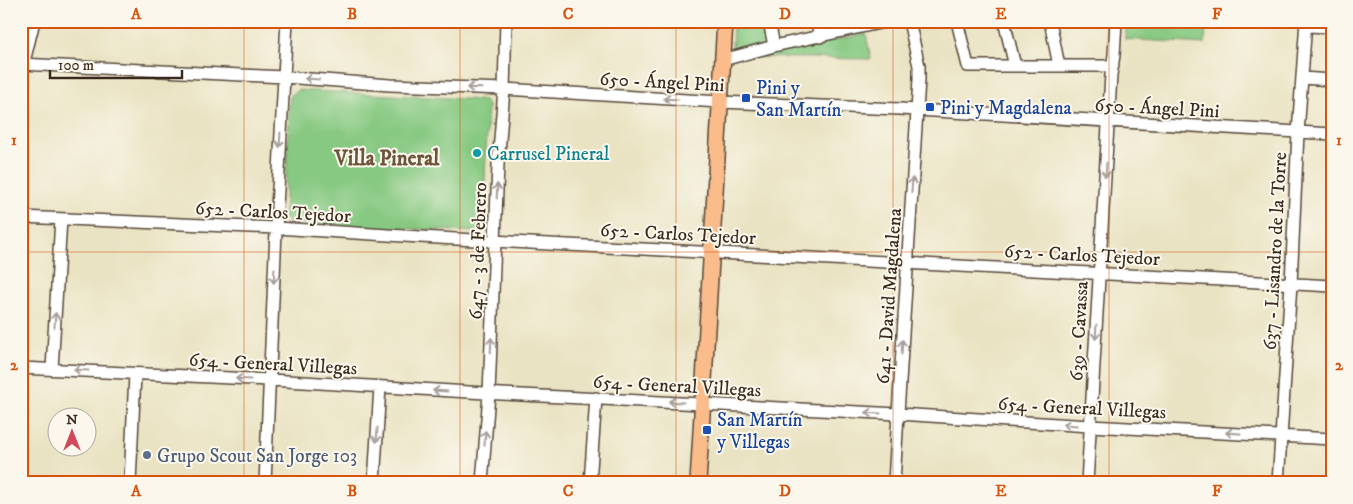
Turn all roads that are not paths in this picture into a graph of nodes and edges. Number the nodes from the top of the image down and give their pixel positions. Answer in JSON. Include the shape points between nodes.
{"nodes":[{"id":1,"x":34,"y":21,"type":"edge"},
{"id":2,"x":287,"y":21,"type":"edge"},
{"id":3,"x":506,"y":21,"type":"edge"},
{"id":4,"x":725,"y":21,"type":"edge"},
{"id":5,"x":769,"y":21,"type":"edge"},
{"id":6,"x":817,"y":21,"type":"edge"},
{"id":7,"x":889,"y":21,"type":"edge"},
{"id":8,"x":909,"y":21,"type":"edge"},
{"id":9,"x":957,"y":21,"type":"edge"},
{"id":10,"x":1004,"y":21,"type":"edge"},
{"id":11,"x":1050,"y":21,"type":"edge"},
{"id":12,"x":1116,"y":21,"type":"edge"},
{"id":13,"x":864,"y":24,"type":"edge"},
{"id":14,"x":1306,"y":24,"type":"edge"},
{"id":15,"x":1332,"y":27,"type":"edge"},
{"id":16,"x":820,"y":37,"type":"junction"},
{"id":17,"x":774,"y":46,"type":"junction"},
{"id":18,"x":723,"y":60,"type":"junction"},
{"id":19,"x":1015,"y":66,"type":"junction"},
{"id":20,"x":1059,"y":66,"type":"junction"},
{"id":21,"x":1112,"y":66,"type":"junction"},
{"id":22,"x":22,"y":68,"type":"edge"},
{"id":23,"x":284,"y":77,"type":"junction"},
{"id":24,"x":1302,"y":78,"type":"junction"},
{"id":25,"x":1332,"y":80,"type":"edge"},
{"id":26,"x":504,"y":90,"type":"junction"},
{"id":27,"x":720,"y":102,"type":"junction"},
{"id":28,"x":917,"y":111,"type":"junction"},
{"id":29,"x":1109,"y":122,"type":"junction"},
{"id":30,"x":1298,"y":133,"type":"junction"},
{"id":31,"x":1332,"y":134,"type":"edge"},
{"id":32,"x":21,"y":217,"type":"edge"},
{"id":33,"x":61,"y":219,"type":"junction"},
{"id":34,"x":276,"y":228,"type":"junction"},
{"id":35,"x":495,"y":240,"type":"junction"},
{"id":36,"x":712,"y":252,"type":"junction"},
{"id":37,"x":908,"y":263,"type":"junction"},
{"id":38,"x":1099,"y":272,"type":"junction"},
{"id":39,"x":1291,"y":284,"type":"junction"},
{"id":40,"x":1332,"y":286,"type":"edge"},
{"id":41,"x":21,"y":368,"type":"edge"},
{"id":42,"x":52,"y":369,"type":"junction"},
{"id":43,"x":135,"y":374,"type":"junction"},
{"id":44,"x":270,"y":380,"type":"junction"},
{"id":45,"x":380,"y":387,"type":"junction"},
{"id":46,"x":489,"y":394,"type":"junction"},
{"id":47,"x":596,"y":398,"type":"junction"},
{"id":48,"x":703,"y":404,"type":"junction"},
{"id":49,"x":898,"y":414,"type":"junction"},
{"id":50,"x":1090,"y":426,"type":"junction"},
{"id":51,"x":1281,"y":436,"type":"junction"},
{"id":52,"x":1332,"y":439,"type":"edge"},
{"id":53,"x":130,"y":483,"type":"edge"},
{"id":54,"x":265,"y":483,"type":"edge"},
{"id":55,"x":374,"y":483,"type":"edge"},
{"id":56,"x":482,"y":483,"type":"edge"},
{"id":57,"x":590,"y":483,"type":"edge"},
{"id":58,"x":698,"y":483,"type":"edge"},
{"id":59,"x":894,"y":483,"type":"edge"},
{"id":60,"x":1087,"y":483,"type":"edge"},
{"id":61,"x":1278,"y":483,"type":"edge"}],
"edges":[{"from":1,"to":22,"type":"street"},
{"from":2,"to":23,"type":"street"},
{"from":3,"to":26,"type":"street","name":"647 - 3 de Febrero"},
{"from":4,"to":18,"type":"main road"},
{"from":5,"to":17,"type":"street"},
{"from":6,"to":16,"type":"street"},
{"from":7,"to":13,"type":"street"},
{"from":8,"to":28,"type":"street","name":"641 - David Magdalena","via":[[919,66]]},
{"from":9,"to":19,"type":"street","via":[[968,66]]},
{"from":10,"to":19,"type":"street"},
{"from":11,"to":20,"type":"street"},
{"from":12,"to":21,"type":"street","name":"639 - Cavassa"},
{"from":13,"to":16,"type":"street"},
{"from":14,"to":15,"type":"street"},
{"from":14,"to":24,"type":"street","name":"637 - Lisandro de la Torre"},
{"from":16,"to":17,"type":"street"},
{"from":17,"to":18,"type":"street"},
{"from":18,"to":27,"type":"main road"},
{"from":19,"to":20,"type":"street"},
{"from":20,"to":21,"type":"street"},
{"from":21,"to":29,"type":"street","name":"639 - Cavassa"},
{"from":22,"to":23,"type":"street","name":"650 - Ángel Pini"},
{"from":26,"to":23,"type":"street","name":"650 - Ángel Pini","one_way":true},
{"from":23,"to":34,"type":"street","one_way":true},
{"from":24,"to":25,"type":"street"},
{"from":24,"to":30,"type":"street","name":"637 - Lisandro de la Torre"},
{"from":27,"to":26,"type":"street","name":"650 - Ángel Pini","one_way":true},
{"from":35,"to":26,"type":"street","name":"647 - 3 de Febrero","one_way":true},
{"from":27,"to":28,"type":"street","name":"650 - Ángel Pini"},
{"from":27,"to":36,"type":"main road"},
{"from":28,"to":29,"type":"street","name":"650 - Ángel Pini"},
{"from":37,"to":28,"type":"street","name":"641 - David Magdalena","one_way":true},
{"from":29,"to":30,"type":"street","name":"650 - Ángel Pini"},
{"from":29,"to":38,"type":"street","name":"639 - Cavassa","one_way":true},
{"from":30,"to":31,"type":"street","name":"650 - Ángel Pini"},
{"from":30,"to":39,"type":"street","name":"637 - Lisandro de la Torre"},
{"from":32,"to":33,"type":"street","name":"652 - Carlos Tejedor"},
{"from":33,"to":34,"type":"street","name":"652 - Carlos Tejedor"},
{"from":42,"to":33,"type":"street","one_way":true},
{"from":34,"to":35,"type":"street","name":"652 - Carlos Tejedor"},
{"from":34,"to":44,"type":"street","one_way":true},
{"from":35,"to":36,"type":"street","name":"652 - Carlos Tejedor"},
{"from":46,"to":35,"type":"street","name":"647 - 3 de Febrero","one_way":true},
{"from":36,"to":37,"type":"street","name":"652 - Carlos Tejedor"},
{"from":36,"to":48,"type":"main road"},
{"from":37,"to":38,"type":"street","name":"652 - Carlos Tejedor"},
{"from":49,"to":37,"type":"street","name":"641 - David Magdalena","one_way":true},
{"from":38,"to":39,"type":"street","name":"652 - Carlos Tejedor"},
{"from":38,"to":50,"type":"street","name":"639 - Cavassa","one_way":true},
{"from":39,"to":40,"type":"street","name":"652 - Carlos Tejedor"},
{"from":39,"to":51,"type":"street","name":"637 - Lisandro de la Torre"},
{"from":41,"to":42,"type":"street","name":"654 - General Villegas"},
{"from":43,"to":42,"type":"street","name":"654 - General Villegas","one_way":true},
{"from":44,"to":43,"type":"street","name":"654 - General Villegas","one_way":true},
{"from":43,"to":53,"type":"street"},
{"from":44,"to":45,"type":"street","name":"654 - General Villegas"},
{"from":44,"to":54,"type":"street"},
{"from":46,"to":45,"type":"street","name":"654 - General Villegas","one_way":true},
{"from":45,"to":55,"type":"street","one_way":true},
{"from":46,"to":47,"type":"street","name":"654 - General Villegas"},
{"from":56,"to":46,"type":"street","name":"647 - 3 de Febrero","one_way":true},
{"from":48,"to":47,"type":"street","name":"654 - General Villegas","one_way":true},
{"from":47,"to":57,"type":"street"},
{"from":49,"to":48,"type":"street","name":"654 - General Villegas","one_way":true},
{"from":48,"to":58,"type":"main road"},
{"from":50,"to":49,"type":"street","name":"654 - General Villegas","one_way":true},
{"from":49,"to":59,"type":"street","name":"641 - David Magdalena"},
{"from":51,"to":50,"type":"street","name":"654 - General Villegas","one_way":true},
{"from":50,"to":60,"type":"street","name":"639 - Cavassa"},
{"from":51,"to":52,"type":"street","name":"654 - General Villegas"},
{"from":51,"to":61,"type":"street","name":"637 - Lisandro de la Torre"}]}
